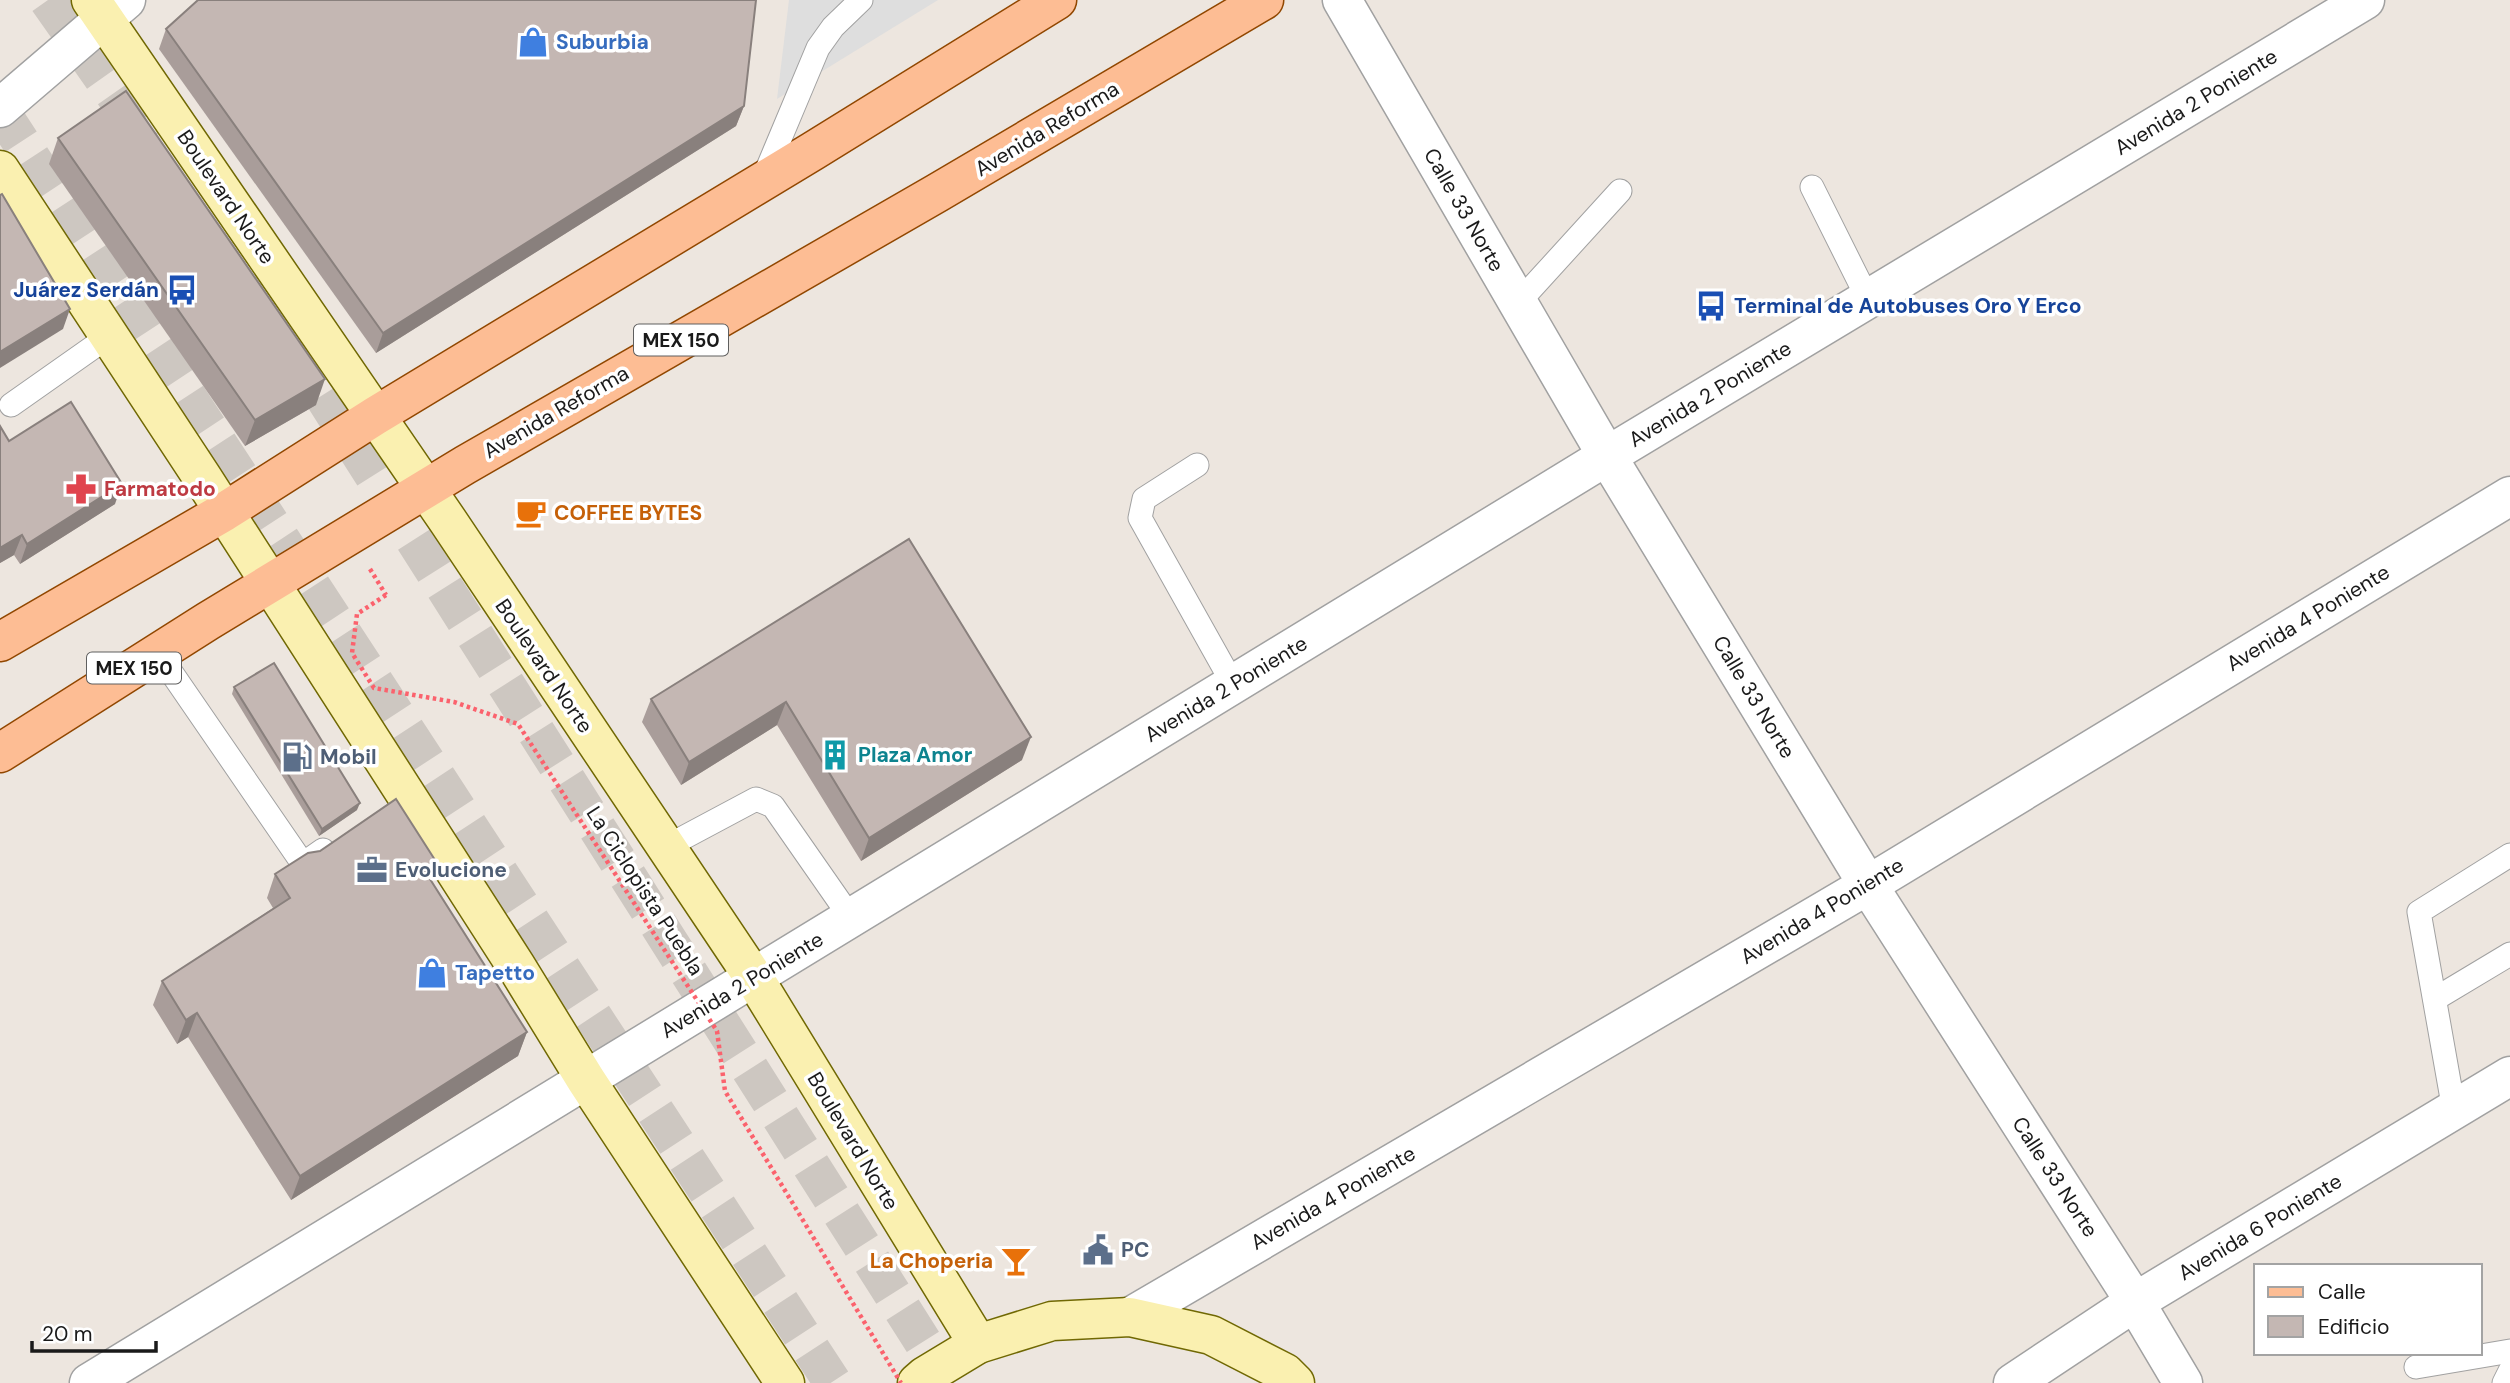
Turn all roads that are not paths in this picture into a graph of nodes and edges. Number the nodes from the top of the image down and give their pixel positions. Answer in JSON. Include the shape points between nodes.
{"nodes":[{"id":1,"x":861,"y":0,"type":"edge"},
{"id":2,"x":1057,"y":0,"type":"edge"},
{"id":3,"x":1264,"y":0,"type":"edge"},
{"id":4,"x":1342,"y":0,"type":"edge"},
{"id":5,"x":2365,"y":0,"type":"edge"},
{"id":6,"x":107,"y":6,"type":"edge"},
{"id":7,"x":0,"y":108,"type":"edge"},
{"id":8,"x":0,"y":170,"type":"edge"},
{"id":9,"x":761,"y":182,"type":"junction"},
{"id":10,"x":1812,"y":187,"type":"dead end"},
{"id":11,"x":1620,"y":191,"type":"dead end"},
{"id":12,"x":1868,"y":299,"type":"junction"},
{"id":13,"x":1518,"y":303,"type":"junction"},
{"id":14,"x":109,"y":336,"type":"junction"},
{"id":15,"x":11,"y":405,"type":"dead end"},
{"id":16,"x":375,"y":416,"type":"junction"},
{"id":17,"x":1607,"y":456,"type":"junction"},
{"id":18,"x":1197,"y":465,"type":"dead end"},
{"id":19,"x":425,"y":488,"type":"junction"},
{"id":20,"x":2510,"y":496,"type":"edge"},
{"id":21,"x":224,"y":512,"type":"junction"},
{"id":22,"x":270,"y":584,"type":"junction"},
{"id":23,"x":0,"y":642,"type":"edge"},
{"id":24,"x":158,"y":653,"type":"junction"},
{"id":25,"x":1233,"y":684,"type":"junction"},
{"id":26,"x":0,"y":752,"type":"edge"},
{"id":27,"x":337,"y":840,"type":"edge"},
{"id":28,"x":666,"y":847,"type":"junction"},
{"id":29,"x":2510,"y":855,"type":"edge"},
{"id":30,"x":1868,"y":885,"type":"junction"},
{"id":31,"x":851,"y":918,"type":"junction"},
{"id":32,"x":2510,"y":954,"type":"edge"},
{"id":33,"x":754,"y":978,"type":"junction"},
{"id":34,"x":2435,"y":999,"type":"junction"},
{"id":35,"x":2510,"y":1076,"type":"edge"},
{"id":36,"x":586,"y":1080,"type":"junction"},
{"id":37,"x":2454,"y":1110,"type":"junction"},
{"id":38,"x":2135,"y":1303,"type":"junction"},
{"id":39,"x":1130,"y":1317,"type":"junction"},
{"id":40,"x":978,"y":1344,"type":"junction"},
{"id":41,"x":2510,"y":1352,"type":"edge"},
{"id":42,"x":2416,"y":1367,"type":"dead end"},
{"id":43,"x":2510,"y":1371,"type":"edge"},
{"id":44,"x":89,"y":1383,"type":"edge"},
{"id":45,"x":786,"y":1383,"type":"edge"},
{"id":46,"x":916,"y":1383,"type":"edge"},
{"id":47,"x":1295,"y":1383,"type":"edge"},
{"id":48,"x":2012,"y":1383,"type":"edge"},
{"id":49,"x":2183,"y":1383,"type":"edge"},
{"id":50,"x":2504,"y":1383,"type":"edge"}],
"edges":[{"from":1,"to":9,"type":"lane","via":[[818,48]]},
{"from":2,"to":9,"type":"main road"},
{"from":3,"to":19,"type":"main road","name":"Avenida Reforma","number":"MEX 150"},
{"from":4,"to":13,"type":"street","name":"Calle 33 Norte"},
{"from":5,"to":12,"type":"street","name":"Avenida 2 Poniente"},
{"from":6,"to":7,"type":"street"},
{"from":6,"to":16,"type":"main road","name":"Boulevard Norte"},
{"from":8,"to":14,"type":"main road"},
{"from":9,"to":16,"type":"main road"},
{"from":10,"to":12,"type":"lane"},
{"from":11,"to":13,"type":"lane"},
{"from":12,"to":17,"type":"street","name":"Avenida 2 Poniente"},
{"from":13,"to":17,"type":"street","name":"Calle 33 Norte"},
{"from":14,"to":15,"type":"lane"},
{"from":14,"to":21,"type":"main road"},
{"from":16,"to":19,"type":"main road","name":"Boulevard Norte"},
{"from":16,"to":21,"type":"main road"},
{"from":17,"to":25,"type":"street","name":"Avenida 2 Poniente"},
{"from":17,"to":30,"type":"street","name":"Calle 33 Norte"},
{"from":18,"to":25,"type":"lane","via":[[1144,499],[1140,518]]},
{"from":19,"to":22,"type":"main road","name":"Avenida Reforma","number":"MEX 150"},
{"from":19,"to":28,"type":"main road","name":"Boulevard Norte"},
{"from":20,"to":30,"type":"street","name":"Avenida 4 Poniente"},
{"from":21,"to":22,"type":"main road"},
{"from":21,"to":23,"type":"main road"},
{"from":22,"to":24,"type":"main road","name":"Avenida Reforma","number":"MEX 150"},
{"from":22,"to":36,"type":"main road","via":[[393,801],[516,966]]},
{"from":24,"to":26,"type":"main road","name":"Avenida Reforma","number":"MEX 150"},
{"from":24,"to":27,"type":"lane","via":[[303,864]]},
{"from":25,"to":31,"type":"street","name":"Avenida 2 Poniente"},
{"from":28,"to":31,"type":"lane","via":[[757,799],[773,806]]},
{"from":28,"to":33,"type":"main road","name":"Boulevard Norte"},
{"from":29,"to":34,"type":"lane","via":[[2419,912]]},
{"from":30,"to":38,"type":"street","name":"Calle 33 Norte"},
{"from":30,"to":39,"type":"street","name":"Avenida 4 Poniente"},
{"from":31,"to":33,"type":"street","name":"Avenida 2 Poniente"},
{"from":32,"to":34,"type":"lane"},
{"from":33,"to":36,"type":"street","name":"Avenida 2 Poniente"},
{"from":33,"to":40,"type":"main road","name":"Boulevard Norte"},
{"from":34,"to":37,"type":"lane"},
{"from":35,"to":37,"type":"street","name":"Avenida 6 Poniente"},
{"from":36,"to":44,"type":"street","name":"Avenida 2 Poniente"},
{"from":36,"to":45,"type":"main road"},
{"from":37,"to":38,"type":"street","name":"Avenida 6 Poniente"},
{"from":38,"to":48,"type":"street","name":"Avenida 6 Poniente"},
{"from":38,"to":49,"type":"street","name":"Calle 33 Norte"},
{"from":39,"to":40,"type":"main road","via":[[1052,1321]]},
{"from":39,"to":47,"type":"main road","via":[[1211,1335]]},
{"from":40,"to":46,"type":"main road"},
{"from":41,"to":42,"type":"lane"},
{"from":43,"to":50,"type":"lane"}]}
